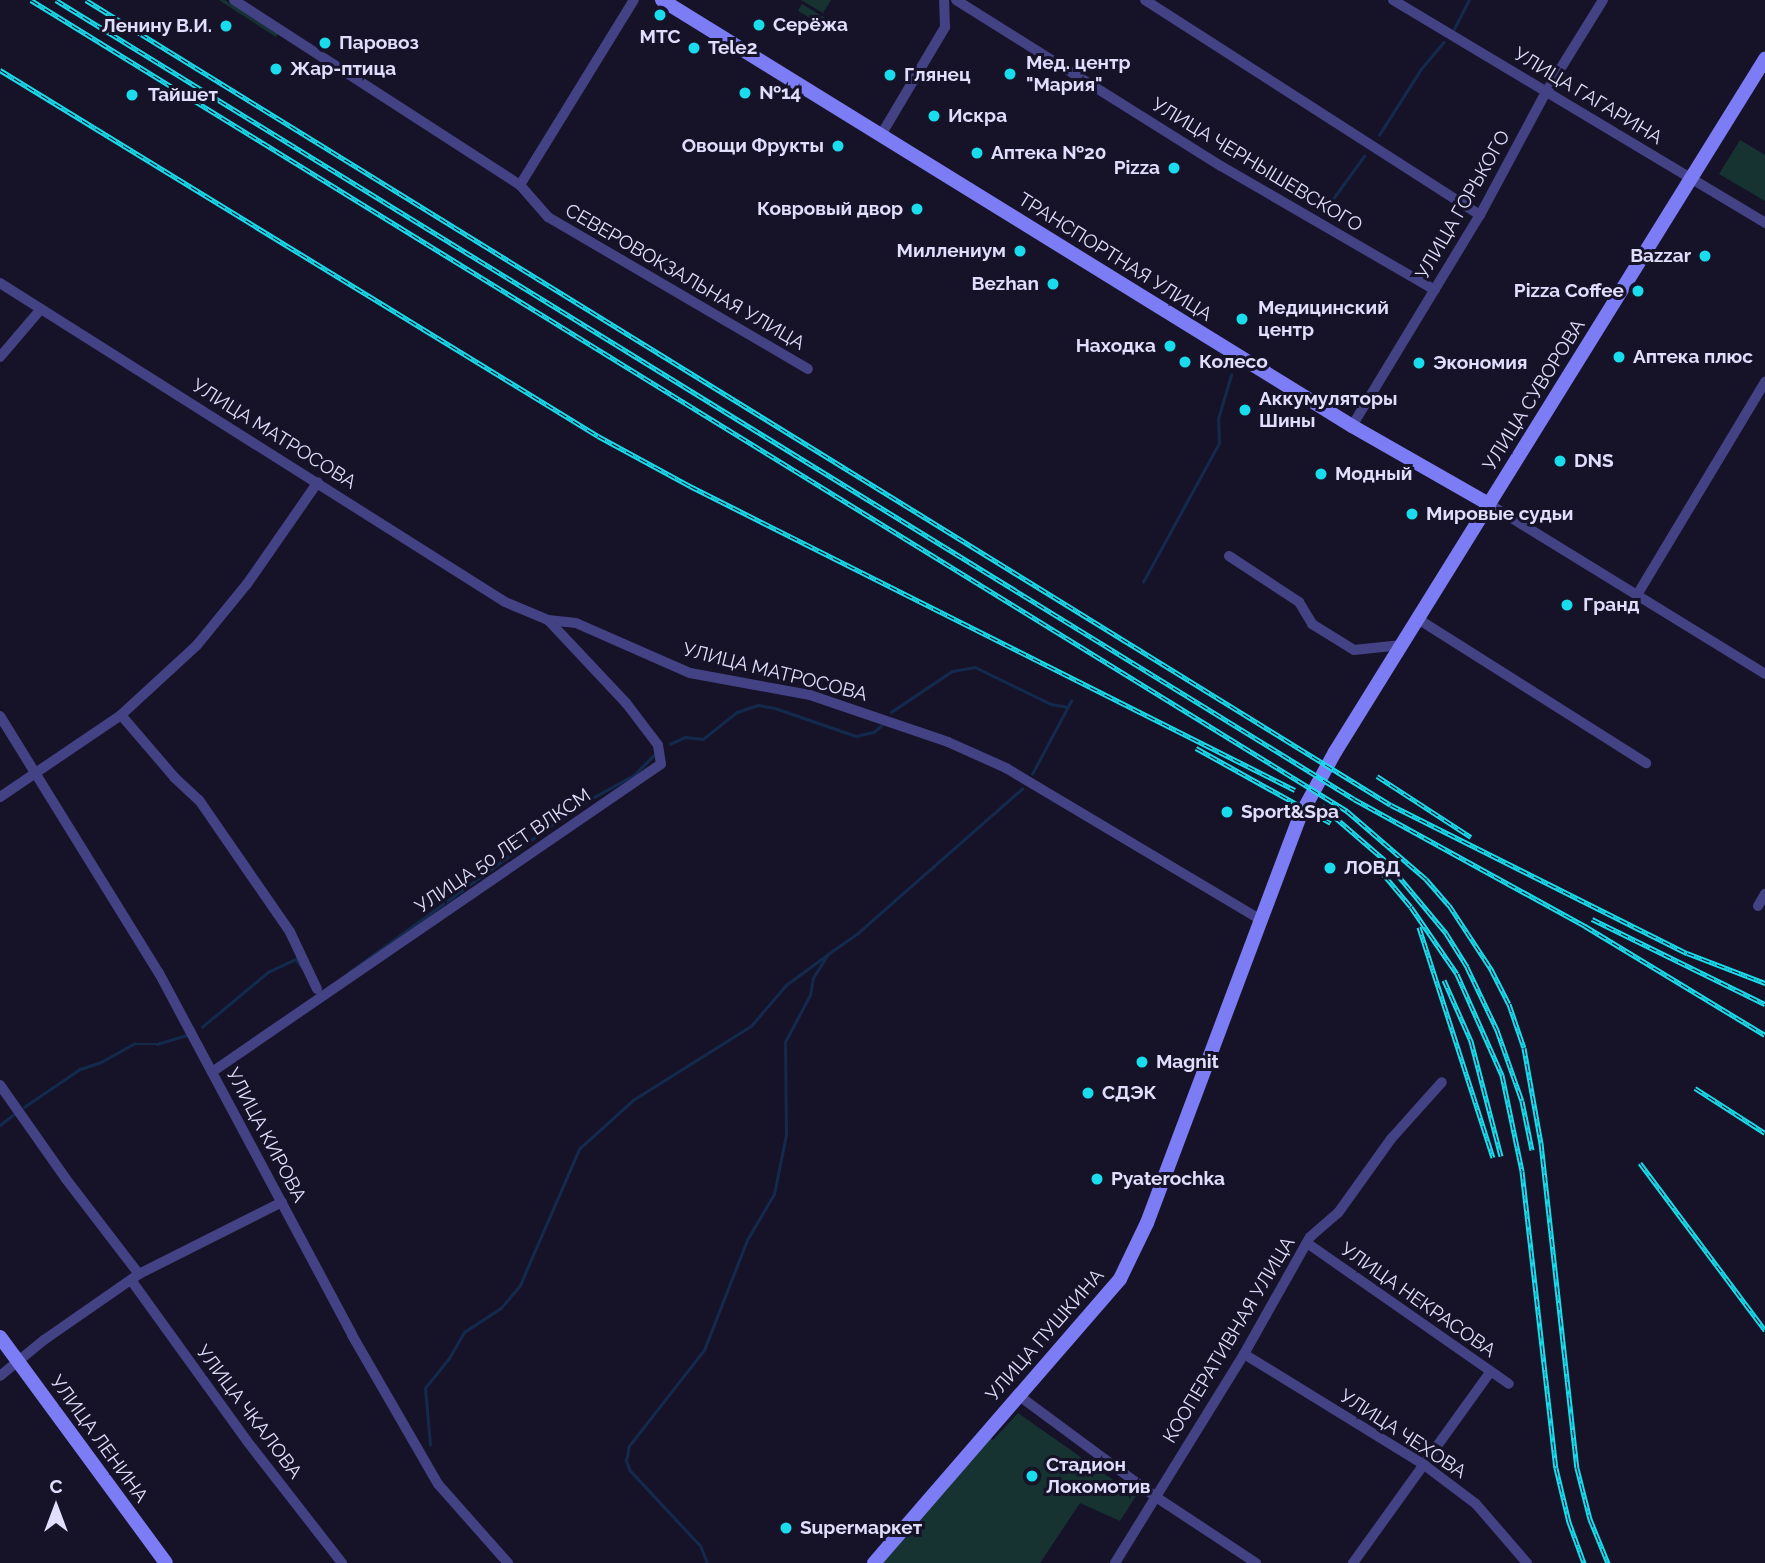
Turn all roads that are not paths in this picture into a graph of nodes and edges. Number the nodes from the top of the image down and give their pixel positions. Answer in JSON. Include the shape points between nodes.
{"nodes":[{"id":1,"x":234,"y":0,"type":"edge"},
{"id":2,"x":634,"y":0,"type":"edge"},
{"id":3,"x":662,"y":0,"type":"edge"},
{"id":4,"x":944,"y":0,"type":"edge"},
{"id":5,"x":956,"y":0,"type":"edge"},
{"id":6,"x":1145,"y":0,"type":"edge"},
{"id":7,"x":1393,"y":0,"type":"edge"},
{"id":8,"x":1603,"y":0,"type":"edge"},
{"id":9,"x":1765,"y":59,"type":"edge"},
{"id":10,"x":1546,"y":92,"type":"junction"},
{"id":11,"x":881,"y":135,"type":"junction"},
{"id":12,"x":1691,"y":177,"type":"junction"},
{"id":13,"x":520,"y":184,"type":"junction"},
{"id":14,"x":1480,"y":215,"type":"junction"},
{"id":15,"x":1765,"y":223,"type":"edge"},
{"id":16,"x":0,"y":283,"type":"edge"},
{"id":17,"x":1435,"y":290,"type":"junction"},
{"id":18,"x":41,"y":309,"type":"junction"},
{"id":19,"x":0,"y":357,"type":"edge"},
{"id":20,"x":808,"y":369,"type":"dead end"},
{"id":21,"x":1765,"y":382,"type":"edge"},
{"id":22,"x":1353,"y":426,"type":"junction"},
{"id":23,"x":318,"y":482,"type":"junction"},
{"id":24,"x":1489,"y":505,"type":"junction"},
{"id":25,"x":1230,"y":556,"type":"dead end"},
{"id":26,"x":1637,"y":595,"type":"junction"},
{"id":27,"x":1418,"y":619,"type":"junction"},
{"id":28,"x":548,"y":620,"type":"junction"},
{"id":29,"x":1402,"y":645,"type":"junction"},
{"id":30,"x":1765,"y":674,"type":"edge"},
{"id":31,"x":121,"y":715,"type":"junction"},
{"id":32,"x":0,"y":716,"type":"edge"},
{"id":33,"x":1335,"y":752,"type":"joint"},
{"id":34,"x":1646,"y":763,"type":"dead end"},
{"id":35,"x":38,"y":773,"type":"junction"},
{"id":36,"x":0,"y":797,"type":"edge"},
{"id":37,"x":1765,"y":894,"type":"edge"},
{"id":38,"x":1758,"y":906,"type":"dead end"},
{"id":39,"x":1259,"y":919,"type":"junction"},
{"id":40,"x":317,"y":989,"type":"dead end"},
{"id":41,"x":212,"y":1072,"type":"junction"},
{"id":42,"x":1442,"y":1082,"type":"dead end"},
{"id":43,"x":0,"y":1084,"type":"edge"},
{"id":44,"x":282,"y":1202,"type":"junction"},
{"id":45,"x":1307,"y":1243,"type":"junction"},
{"id":46,"x":135,"y":1277,"type":"junction"},
{"id":47,"x":0,"y":1337,"type":"edge"},
{"id":48,"x":1244,"y":1354,"type":"junction"},
{"id":49,"x":18,"y":1361,"type":"junction"},
{"id":50,"x":1490,"y":1372,"type":"junction"},
{"id":51,"x":0,"y":1376,"type":"edge"},
{"id":52,"x":1509,"y":1384,"type":"dead end"},
{"id":53,"x":1017,"y":1395,"type":"junction"},
{"id":54,"x":1423,"y":1464,"type":"junction"},
{"id":55,"x":1156,"y":1497,"type":"junction"},
{"id":56,"x":166,"y":1563,"type":"edge"},
{"id":57,"x":342,"y":1563,"type":"edge"},
{"id":58,"x":508,"y":1563,"type":"edge"},
{"id":59,"x":873,"y":1563,"type":"edge"},
{"id":60,"x":1115,"y":1563,"type":"edge"},
{"id":61,"x":1256,"y":1563,"type":"edge"},
{"id":62,"x":1353,"y":1563,"type":"edge"},
{"id":63,"x":1527,"y":1563,"type":"edge"}],
"edges":[{"from":1,"to":13,"type":"street","name":"СЕВЕРОВОКЗАЛЬНАЯ УЛИЦА"},
{"from":2,"to":13,"type":"street"},
{"from":3,"to":11,"type":"main road","name":"ТРАНСПОРТНАЯ УЛИЦА"},
{"from":4,"to":11,"type":"street","via":[[946,27]]},
{"from":5,"to":17,"type":"street","name":"УЛИЦА ЧЕРНЫШЕВСКОГО","via":[[1221,166]]},
{"from":6,"to":14,"type":"street"},
{"from":7,"to":10,"type":"street","name":"УЛИЦА ГАГАРИНА"},
{"from":8,"to":10,"type":"street","name":"УЛИЦА ГОРЬКОГО"},
{"from":9,"to":12,"type":"main road","name":"УЛИЦА СУВОРОВА"},
{"from":10,"to":12,"type":"street","name":"УЛИЦА ГАГАРИНА"},
{"from":10,"to":14,"type":"street","name":"УЛИЦА ГОРЬКОГО"},
{"from":11,"to":22,"type":"main road","name":"ТРАНСПОРТНАЯ УЛИЦА"},
{"from":12,"to":15,"type":"street","name":"УЛИЦА ГАГАРИНА"},
{"from":12,"to":24,"type":"main road","name":"УЛИЦА СУВОРОВА"},
{"from":13,"to":20,"type":"street","name":"СЕВЕРОВОКЗАЛЬНАЯ УЛИЦА","via":[[548,217]]},
{"from":14,"to":17,"type":"street","name":"УЛИЦА ГОРЬКОГО"},
{"from":16,"to":18,"type":"street","name":"УЛИЦА МАТРОСОВА"},
{"from":17,"to":22,"type":"street","name":"УЛИЦА ГОРЬКОГО"},
{"from":18,"to":19,"type":"street"},
{"from":18,"to":23,"type":"street","name":"УЛИЦА МАТРОСОВА"},
{"from":21,"to":26,"type":"street"},
{"from":22,"to":24,"type":"main road","name":"ТРАНСПОРТНАЯ УЛИЦА"},
{"from":23,"to":28,"type":"street","name":"УЛИЦА МАТРОСОВА","via":[[505,602]]},
{"from":23,"to":31,"type":"street","via":[[247,584],[197,645]]},
{"from":24,"to":26,"type":"street","name":"ТРАНСПОРТНАЯ УЛИЦА"},
{"from":24,"to":27,"type":"main road","name":"УЛИЦА СУВОРОВА"},
{"from":25,"to":29,"type":"street","via":[[1299,602],[1312,624],[1354,650]]},
{"from":26,"to":30,"type":"street","name":"ТРАНСПОРТНАЯ УЛИЦА"},
{"from":27,"to":29,"type":"main road","name":"УЛИЦА СУВОРОВА"},
{"from":27,"to":34,"type":"street"},
{"from":28,"to":39,"type":"street","name":"УЛИЦА МАТРОСОВА","via":[[576,623],[690,673],[810,695],[948,742],[1006,768]]},
{"from":28,"to":41,"type":"street","name":"УЛИЦА 50 ЛЕТ ВЛКСМ","via":[[626,703],[658,745],[661,764]]},
{"from":29,"to":33,"type":"main road","name":"УЛИЦА СУВОРОВА"},
{"from":31,"to":35,"type":"street"},
{"from":31,"to":40,"type":"street","via":[[200,800],[290,932]]},
{"from":32,"to":35,"type":"street","name":"УЛИЦА КИРОВА"},
{"from":33,"to":39,"type":"main road","name":"УЛИЦА ПУШКИНА","via":[[1299,818]]},
{"from":35,"to":36,"type":"street"},
{"from":35,"to":41,"type":"street","name":"УЛИЦА КИРОВА"},
{"from":37,"to":38,"type":"street"},
{"from":39,"to":53,"type":"main road","name":"УЛИЦА ПУШКИНА","via":[[1130,1262],[1109,1295]]},
{"from":41,"to":44,"type":"street","name":"УЛИЦА КИРОВА"},
{"from":42,"to":45,"type":"street","name":"КООПЕРАТИВНАЯ УЛИЦА","via":[[1391,1139],[1338,1213]]},
{"from":43,"to":46,"type":"street","name":"УЛИЦА ЧКАЛОВА"},
{"from":44,"to":46,"type":"street"},
{"from":44,"to":58,"type":"street","name":"УЛИЦА КИРОВА","via":[[438,1484]]},
{"from":45,"to":48,"type":"street","name":"КООПЕРАТИВНАЯ УЛИЦА"},
{"from":45,"to":50,"type":"street","name":"УЛИЦА НЕКРАСОВА"},
{"from":46,"to":49,"type":"street"},
{"from":46,"to":57,"type":"street","name":"УЛИЦА ЧКАЛОВА","via":[[247,1441]]},
{"from":47,"to":49,"type":"main road","name":"УЛИЦА ЛЕНИНА"},
{"from":48,"to":54,"type":"street","name":"УЛИЦА ЧЕХОВА"},
{"from":48,"to":55,"type":"street","name":"КООПЕРАТИВНАЯ УЛИЦА"},
{"from":49,"to":51,"type":"street"},
{"from":49,"to":56,"type":"main road","name":"УЛИЦА ЛЕНИНА"},
{"from":50,"to":52,"type":"street","name":"УЛИЦА НЕКРАСОВА"},
{"from":50,"to":54,"type":"street"},
{"from":53,"to":55,"type":"street"},
{"from":53,"to":59,"type":"main road","name":"УЛИЦА ПУШКИНА"},
{"from":54,"to":62,"type":"street"},
{"from":54,"to":63,"type":"street","name":"УЛИЦА ЧЕХОВА","via":[[1476,1504]]},
{"from":55,"to":60,"type":"street","name":"КООПЕРАТИВНАЯ УЛИЦА"},
{"from":55,"to":61,"type":"street"}]}
